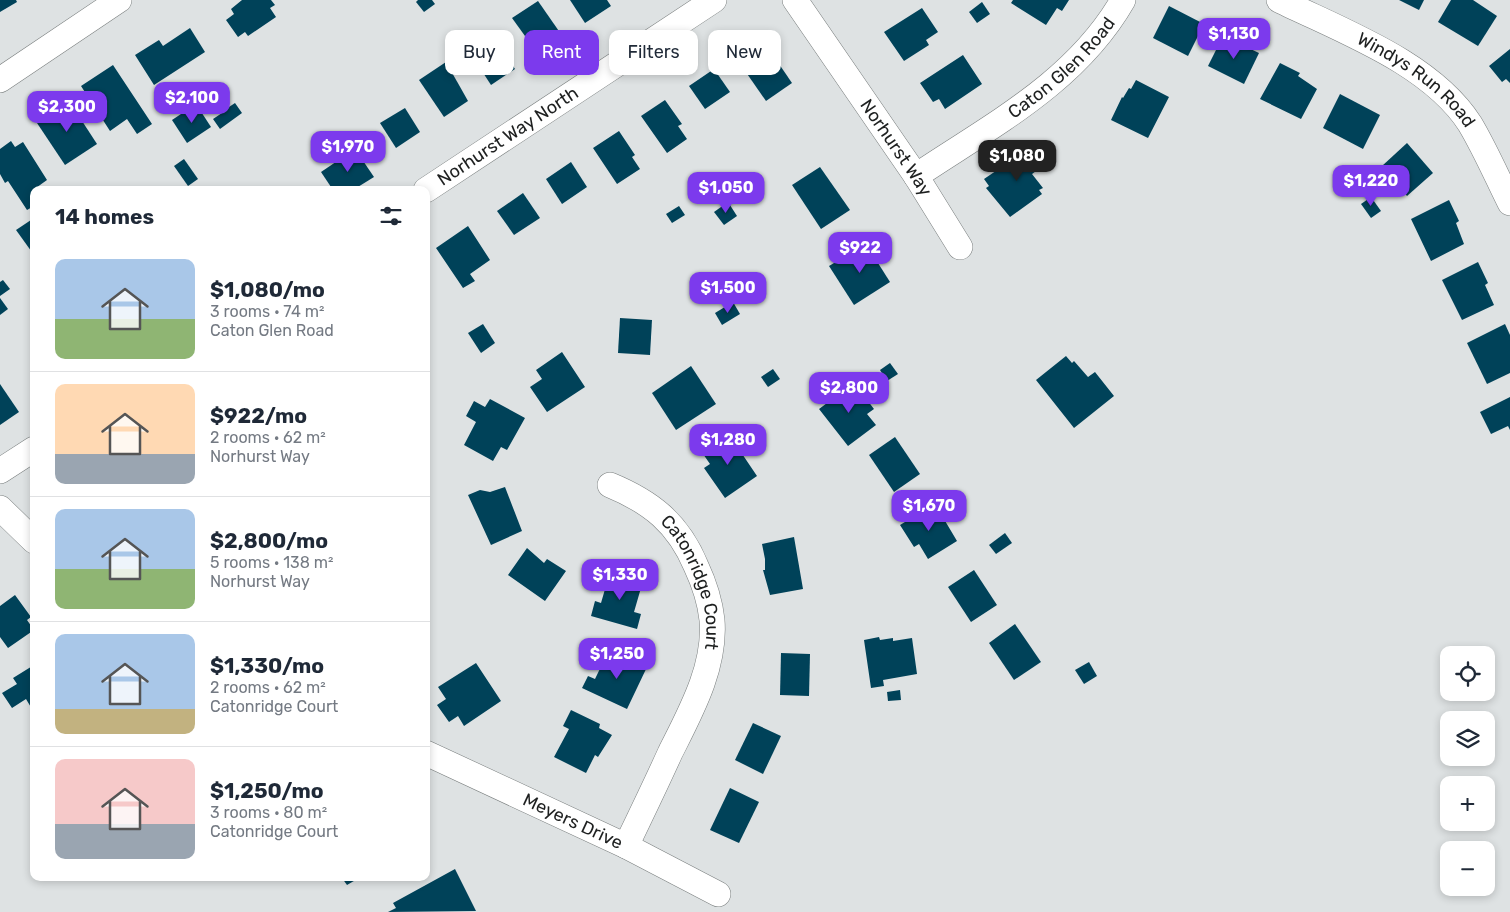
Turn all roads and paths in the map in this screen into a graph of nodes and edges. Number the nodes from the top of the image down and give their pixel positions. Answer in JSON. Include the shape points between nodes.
{"nodes":[{"id":1,"x":119,"y":0,"type":"edge"},
{"id":2,"x":714,"y":0,"type":"edge"},
{"id":3,"x":796,"y":0,"type":"edge"},
{"id":4,"x":1123,"y":0,"type":"edge"},
{"id":5,"x":1279,"y":0,"type":"edge"},
{"id":6,"x":0,"y":80,"type":"edge"},
{"id":7,"x":916,"y":176,"type":"junction"},
{"id":8,"x":430,"y":187,"type":"edge"},
{"id":9,"x":1510,"y":203,"type":"edge"},
{"id":10,"x":960,"y":247,"type":"dead end"},
{"id":11,"x":30,"y":452,"type":"edge"},
{"id":12,"x":0,"y":471,"type":"edge"},
{"id":13,"x":610,"y":485,"type":"dead end"},
{"id":14,"x":0,"y":508,"type":"edge"},
{"id":15,"x":30,"y":537,"type":"edge"},
{"id":16,"x":430,"y":755,"type":"edge"},
{"id":17,"x":626,"y":846,"type":"junction"},
{"id":18,"x":718,"y":894,"type":"dead end"}],
"edges":[{"from":1,"to":6,"type":"street"},
{"from":2,"to":8,"type":"street","name":"Norhurst Way North"},
{"from":3,"to":7,"type":"street","name":"Norhurst Way"},
{"from":4,"to":7,"type":"street","name":"Caton Glen Road","via":[[1089,49],[1061,76]]},
{"from":5,"to":9,"type":"street","name":"Windys Run Road","via":[[1385,52],[1418,73],[1446,97],[1469,123]]},
{"from":7,"to":10,"type":"street","name":"Norhurst Way"},
{"from":11,"to":12,"type":"street"},
{"from":13,"to":17,"type":"street","name":"Catonridge Court","via":[[639,497],[677,533],[706,587],[712,622],[709,658],[698,696]]},
{"from":14,"to":15,"type":"street"},
{"from":16,"to":17,"type":"street","name":"Meyers Drive"},
{"from":17,"to":18,"type":"street","name":"Meyers Drive"}]}
